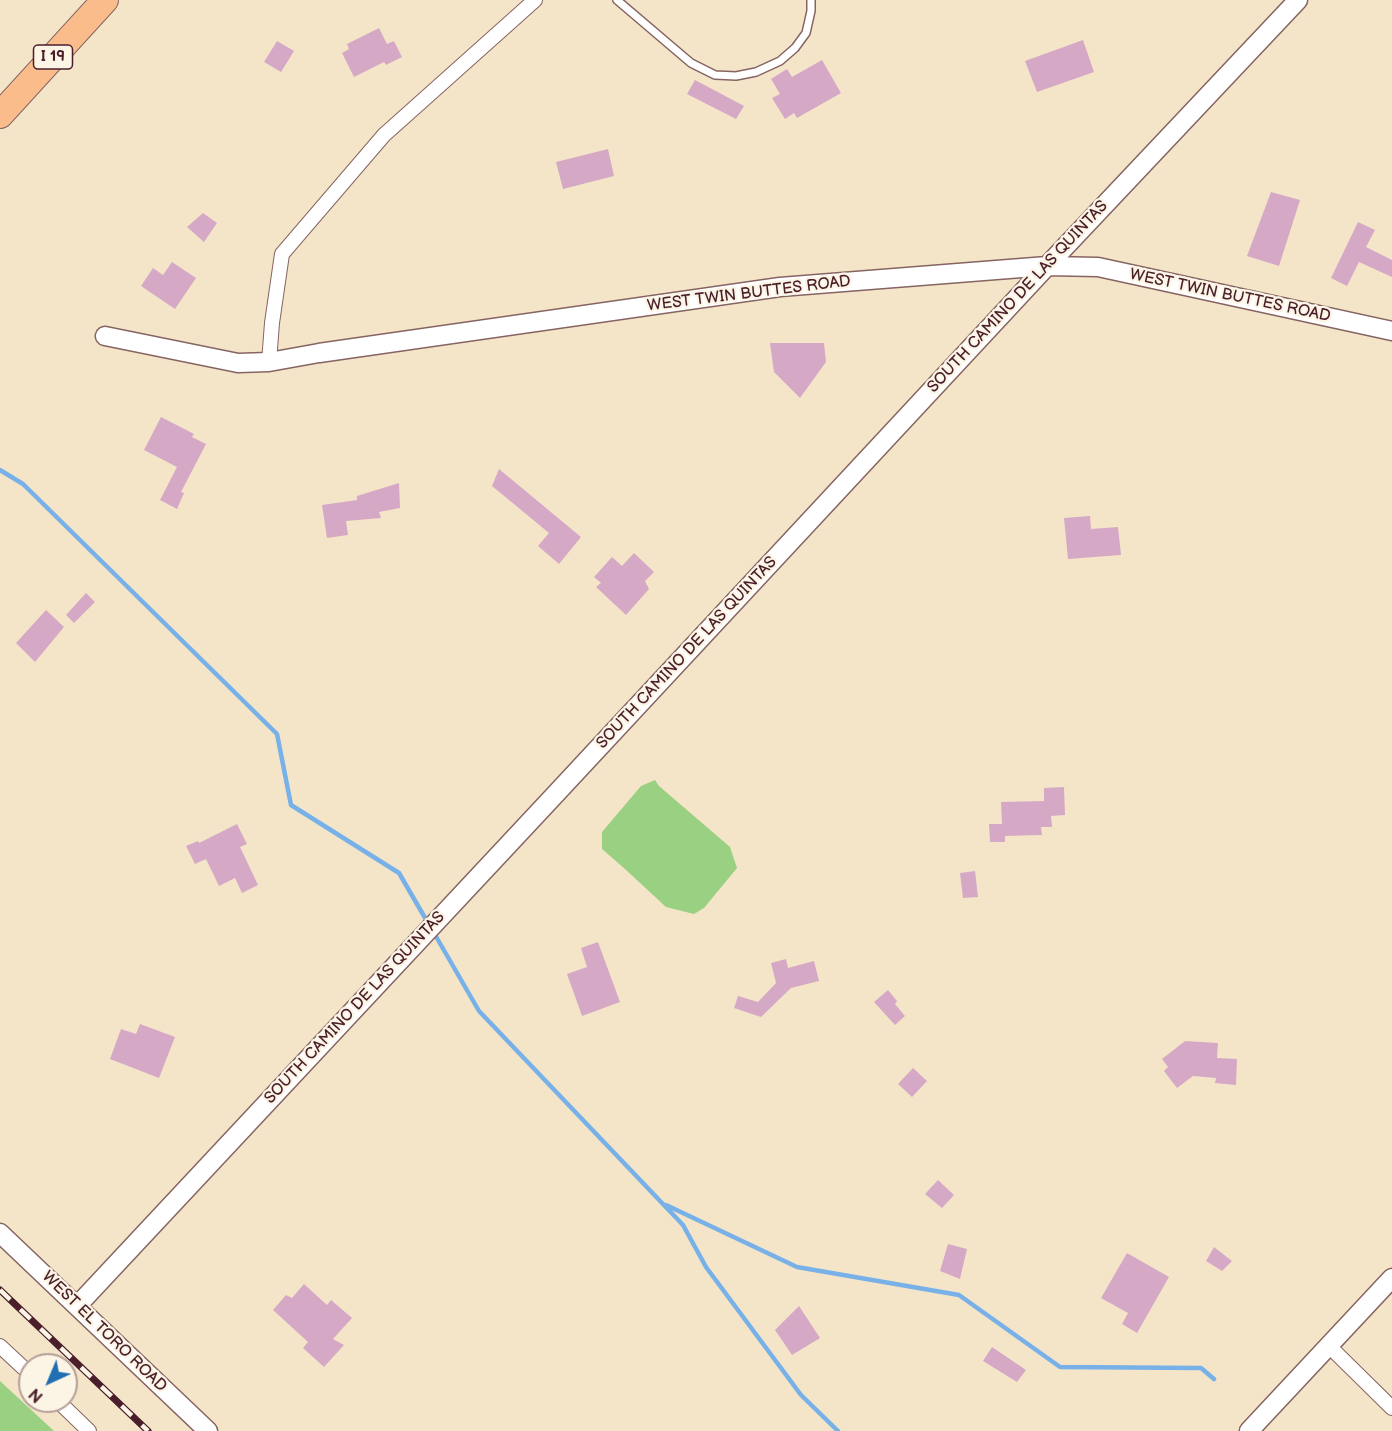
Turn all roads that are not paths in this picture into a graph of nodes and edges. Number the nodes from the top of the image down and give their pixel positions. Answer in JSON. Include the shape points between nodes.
{"nodes":[{"id":1,"x":105,"y":0,"type":"edge"},
{"id":2,"x":535,"y":0,"type":"edge"},
{"id":3,"x":616,"y":0,"type":"edge"},
{"id":4,"x":811,"y":0,"type":"edge"},
{"id":5,"x":1298,"y":0,"type":"edge"},
{"id":6,"x":0,"y":115,"type":"edge"},
{"id":7,"x":1047,"y":266,"type":"junction"},
{"id":8,"x":1392,"y":331,"type":"edge"},
{"id":9,"x":105,"y":336,"type":"dead end"},
{"id":10,"x":269,"y":362,"type":"junction"},
{"id":11,"x":0,"y":1233,"type":"edge"},
{"id":12,"x":1392,"y":1278,"type":"edge"},
{"id":13,"x":77,"y":1306,"type":"junction"},
{"id":14,"x":0,"y":1346,"type":"edge"},
{"id":15,"x":1329,"y":1346,"type":"junction"},
{"id":16,"x":18,"y":1363,"type":"edge"},
{"id":17,"x":1392,"y":1408,"type":"edge"},
{"id":18,"x":70,"y":1413,"type":"edge"},
{"id":19,"x":89,"y":1431,"type":"edge"},
{"id":20,"x":208,"y":1431,"type":"edge"},
{"id":21,"x":1249,"y":1431,"type":"edge"}],
"edges":[{"from":1,"to":6,"type":"highway","number":"I 19"},
{"from":2,"to":10,"type":"street","via":[[384,135],[282,254]]},
{"from":3,"to":4,"type":"lane","via":[[691,63],[715,75],[736,76],[780,61],[795,48],[806,33]]},
{"from":5,"to":7,"type":"street","name":"SOUTH CAMINO DE LAS QUINTAS"},
{"from":7,"to":8,"type":"street","name":"WEST TWIN BUTTES ROAD","via":[[1098,267]]},
{"from":7,"to":10,"type":"street","name":"WEST TWIN BUTTES ROAD","via":[[780,287]]},
{"from":7,"to":13,"type":"street","name":"SOUTH CAMINO DE LAS QUINTAS"},
{"from":9,"to":10,"type":"street","name":"WEST TWIN BUTTES ROAD","via":[[238,363]]},
{"from":11,"to":13,"type":"street","name":"WEST EL TORO ROAD"},
{"from":12,"to":15,"type":"street"},
{"from":13,"to":20,"type":"street","name":"WEST EL TORO ROAD"},
{"from":14,"to":16,"type":"street"},
{"from":15,"to":17,"type":"street"},
{"from":15,"to":21,"type":"street"},
{"from":18,"to":19,"type":"street"}]}
